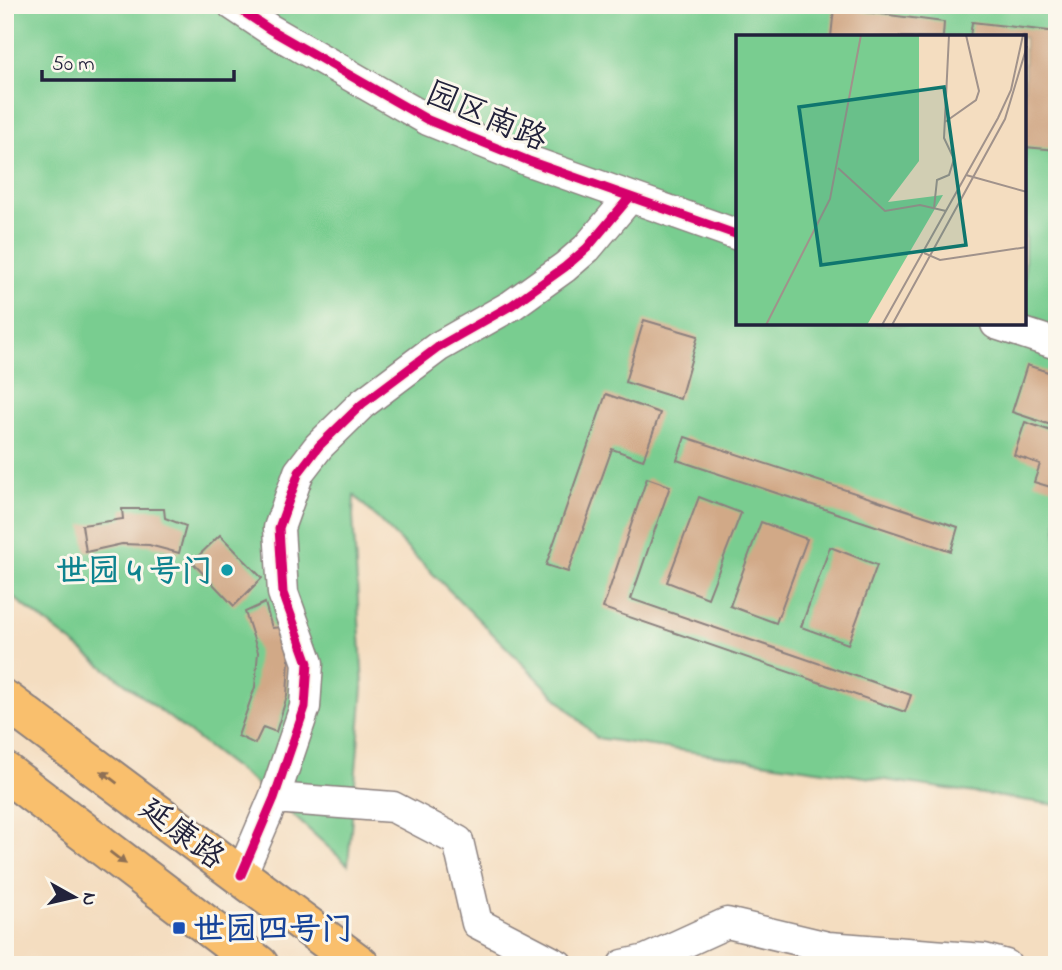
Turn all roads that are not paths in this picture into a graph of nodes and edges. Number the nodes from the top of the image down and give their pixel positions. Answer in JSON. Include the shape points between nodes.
{"nodes":[{"id":1,"x":233,"y":5,"type":"edge"},
{"id":2,"x":629,"y":198,"type":"junction"},
{"id":3,"x":736,"y":234,"type":"edge"},
{"id":4,"x":1002,"y":326,"type":"edge"},
{"id":5,"x":1057,"y":344,"type":"edge"},
{"id":6,"x":5,"y":700,"type":"edge"},
{"id":7,"x":5,"y":772,"type":"edge"},
{"id":8,"x":274,"y":798,"type":"junction"},
{"id":9,"x":241,"y":875,"type":"junction"},
{"id":10,"x":832,"y":956,"type":"edge"},
{"id":11,"x":259,"y":965,"type":"edge"},
{"id":12,"x":360,"y":965,"type":"edge"},
{"id":13,"x":558,"y":965,"type":"edge"},
{"id":14,"x":623,"y":965,"type":"edge"},
{"id":15,"x":1006,"y":965,"type":"edge"}],
"edges":[{"from":1,"to":2,"type":"street","name":"园区南路","via":[[428,120]]},
{"from":2,"to":3,"type":"street","name":"园区南路"},
{"from":2,"to":8,"type":"street","via":[[565,267],[512,305],[438,347],[371,397],[319,446],[299,472],[279,528],[283,593],[308,663],[305,707]]},
{"from":4,"to":5,"type":"street"},
{"from":9,"to":6,"type":"main road","name":"延康路","one_way":true},
{"from":7,"to":11,"type":"main road","name":"延康路","one_way":true},
{"from":8,"to":9,"type":"street"},
{"from":8,"to":13,"type":"street","via":[[393,807],[458,841],[477,923]]},
{"from":9,"to":12,"type":"main road","name":"延康路"},
{"from":10,"to":14,"type":"street","via":[[727,923],[646,960]]},
{"from":10,"to":15,"type":"street","via":[[984,959]]}]}
